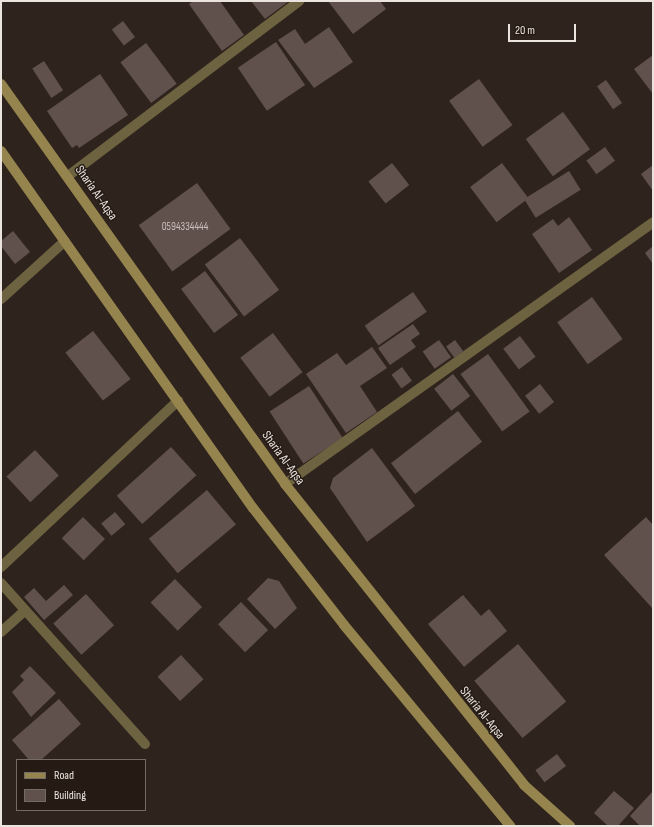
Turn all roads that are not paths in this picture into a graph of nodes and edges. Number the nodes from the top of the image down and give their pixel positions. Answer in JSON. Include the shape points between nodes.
{"nodes":[{"id":1,"x":299,"y":1,"type":"edge"},
{"id":2,"x":1,"y":84,"type":"edge"},
{"id":3,"x":1,"y":151,"type":"edge"},
{"id":4,"x":68,"y":176,"type":"junction"},
{"id":5,"x":653,"y":222,"type":"edge"},
{"id":6,"x":65,"y":241,"type":"junction"},
{"id":7,"x":1,"y":299,"type":"edge"},
{"id":8,"x":178,"y":401,"type":"junction"},
{"id":9,"x":285,"y":484,"type":"junction"},
{"id":10,"x":1,"y":567,"type":"edge"},
{"id":11,"x":1,"y":583,"type":"edge"},
{"id":12,"x":23,"y":612,"type":"junction"},
{"id":13,"x":1,"y":632,"type":"edge"},
{"id":14,"x":145,"y":744,"type":"dead end"},
{"id":15,"x":510,"y":826,"type":"edge"},
{"id":16,"x":570,"y":826,"type":"edge"}],
"edges":[{"from":1,"to":4,"type":"street"},
{"from":2,"to":4,"type":"main road","name":"Sharia Al-Aqsa"},
{"from":3,"to":6,"type":"main road"},
{"from":4,"to":9,"type":"main road","name":"Sharia Al-Aqsa"},
{"from":5,"to":9,"type":"street"},
{"from":6,"to":7,"type":"street"},
{"from":6,"to":8,"type":"main road"},
{"from":8,"to":10,"type":"street"},
{"from":8,"to":15,"type":"main road","via":[[253,508],[344,625]]},
{"from":9,"to":16,"type":"main road","name":"Sharia Al-Aqsa","via":[[524,785]]},
{"from":11,"to":12,"type":"street"},
{"from":12,"to":13,"type":"street"},
{"from":12,"to":14,"type":"street"}]}
